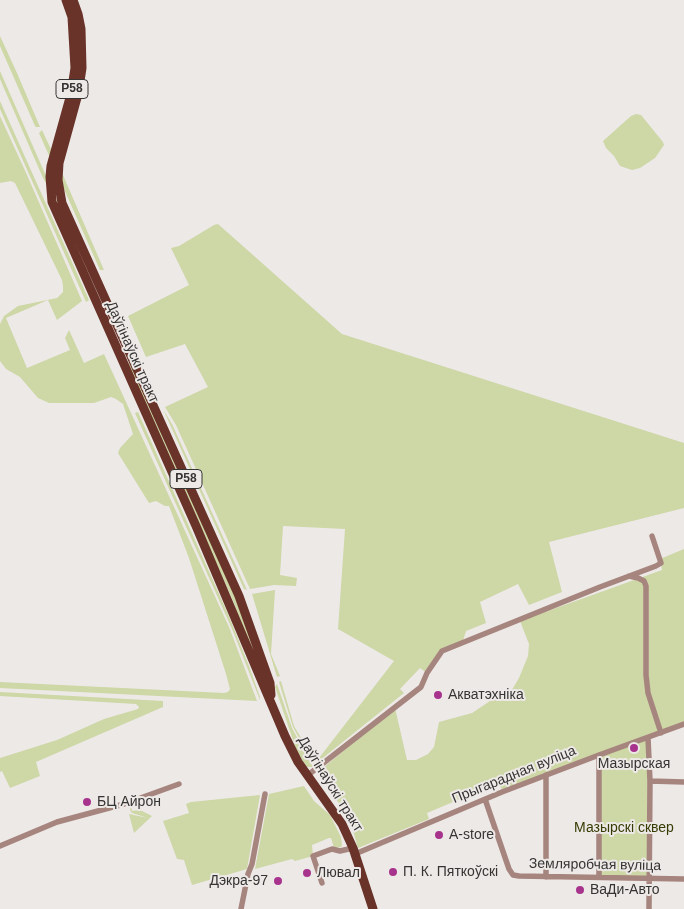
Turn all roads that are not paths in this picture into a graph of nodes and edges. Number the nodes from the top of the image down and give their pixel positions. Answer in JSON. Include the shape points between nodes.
{"nodes":[{"id":1,"x":66,"y":0,"type":"edge"},
{"id":2,"x":73,"y":0,"type":"edge"},
{"id":3,"x":76,"y":234,"type":"junction"},
{"id":4,"x":67,"y":238,"type":"junction"},
{"id":5,"x":652,"y":536,"type":"dead end"},
{"id":6,"x":629,"y":576,"type":"junction"},
{"id":7,"x":272,"y":702,"type":"junction"},
{"id":8,"x":684,"y":724,"type":"edge"},
{"id":9,"x":661,"y":734,"type":"junction"},
{"id":10,"x":648,"y":738,"type":"junction"},
{"id":11,"x":599,"y":755,"type":"junction"},
{"id":12,"x":308,"y":775,"type":"junction"},
{"id":13,"x":546,"y":775,"type":"junction"},
{"id":14,"x":650,"y":781,"type":"junction"},
{"id":15,"x":684,"y":782,"type":"edge"},
{"id":16,"x":179,"y":784,"type":"dead end"},
{"id":17,"x":264,"y":794,"type":"dead end"},
{"id":18,"x":485,"y":799,"type":"junction"},
{"id":19,"x":0,"y":846,"type":"edge"},
{"id":20,"x":354,"y":851,"type":"junction"},
{"id":21,"x":546,"y":877,"type":"junction"},
{"id":22,"x":598,"y":877,"type":"junction"},
{"id":23,"x":649,"y":878,"type":"junction"},
{"id":24,"x":684,"y":879,"type":"edge"},
{"id":25,"x":322,"y":883,"type":"dead end"},
{"id":26,"x":241,"y":909,"type":"edge"},
{"id":27,"x":372,"y":909,"type":"edge"},
{"id":28,"x":649,"y":909,"type":"edge"}],
"edges":[{"from":1,"to":4,"type":"main road","name":"Даўгінаўскі тракт","number":"Р58","via":[[72,17],[75,68],[50,176],[52,202]]},
{"from":2,"to":3,"type":"main road","name":"Даўгінаўскі тракт","number":"Р58","via":[[81,30],[82,68],[59,163],[58,180],[62,203]]},
{"from":3,"to":4,"type":"main road"},
{"from":3,"to":7,"type":"main road","name":"Даўгінаўскі тракт","number":"Р58","via":[[239,596],[270,684]]},
{"from":4,"to":7,"type":"main road","name":"Даўгінаўскі тракт","number":"Р58"},
{"from":5,"to":6,"type":"street","via":[[661,562]]},
{"from":6,"to":9,"type":"street","via":[[644,581],[646,586],[646,675]]},
{"from":6,"to":12,"type":"street","via":[[442,651],[421,687]]},
{"from":7,"to":12,"type":"main road","name":"Даўгінаўскі тракт","number":"Р58","via":[[293,752]]},
{"from":8,"to":9,"type":"street","name":"Прыгарадная вуліца"},
{"from":9,"to":10,"type":"street","name":"Прыгарадная вуліца"},
{"from":10,"to":11,"type":"street","name":"Прыгарадная вуліца"},
{"from":10,"to":14,"type":"street"},
{"from":11,"to":13,"type":"street","name":"Прыгарадная вуліца"},
{"from":11,"to":22,"type":"street"},
{"from":12,"to":20,"type":"main road","name":"Даўгінаўскі тракт","number":"Р58","via":[[342,824]]},
{"from":13,"to":18,"type":"street","name":"Прыгарадная вуліца"},
{"from":13,"to":21,"type":"street"},
{"from":14,"to":15,"type":"street"},
{"from":14,"to":23,"type":"street"},
{"from":16,"to":19,"type":"street","via":[[124,804],[57,822]]},
{"from":17,"to":26,"type":"street"},
{"from":18,"to":20,"type":"street","name":"Прыгарадная вуліца"},
{"from":18,"to":21,"type":"street","name":"Земляробчая вуліца","via":[[513,875]]},
{"from":20,"to":25,"type":"street","name":"Прыгарадная вуліца","via":[[332,849],[313,856]]},
{"from":20,"to":27,"type":"main road","name":"Даўгінаўскі тракт","number":"Р58"},
{"from":21,"to":22,"type":"street","name":"Земляробчая вуліца"},
{"from":22,"to":23,"type":"street","name":"Земляробчая вуліца"},
{"from":23,"to":24,"type":"street","name":"Земляробчая вуліца"},
{"from":23,"to":28,"type":"street"}]}
